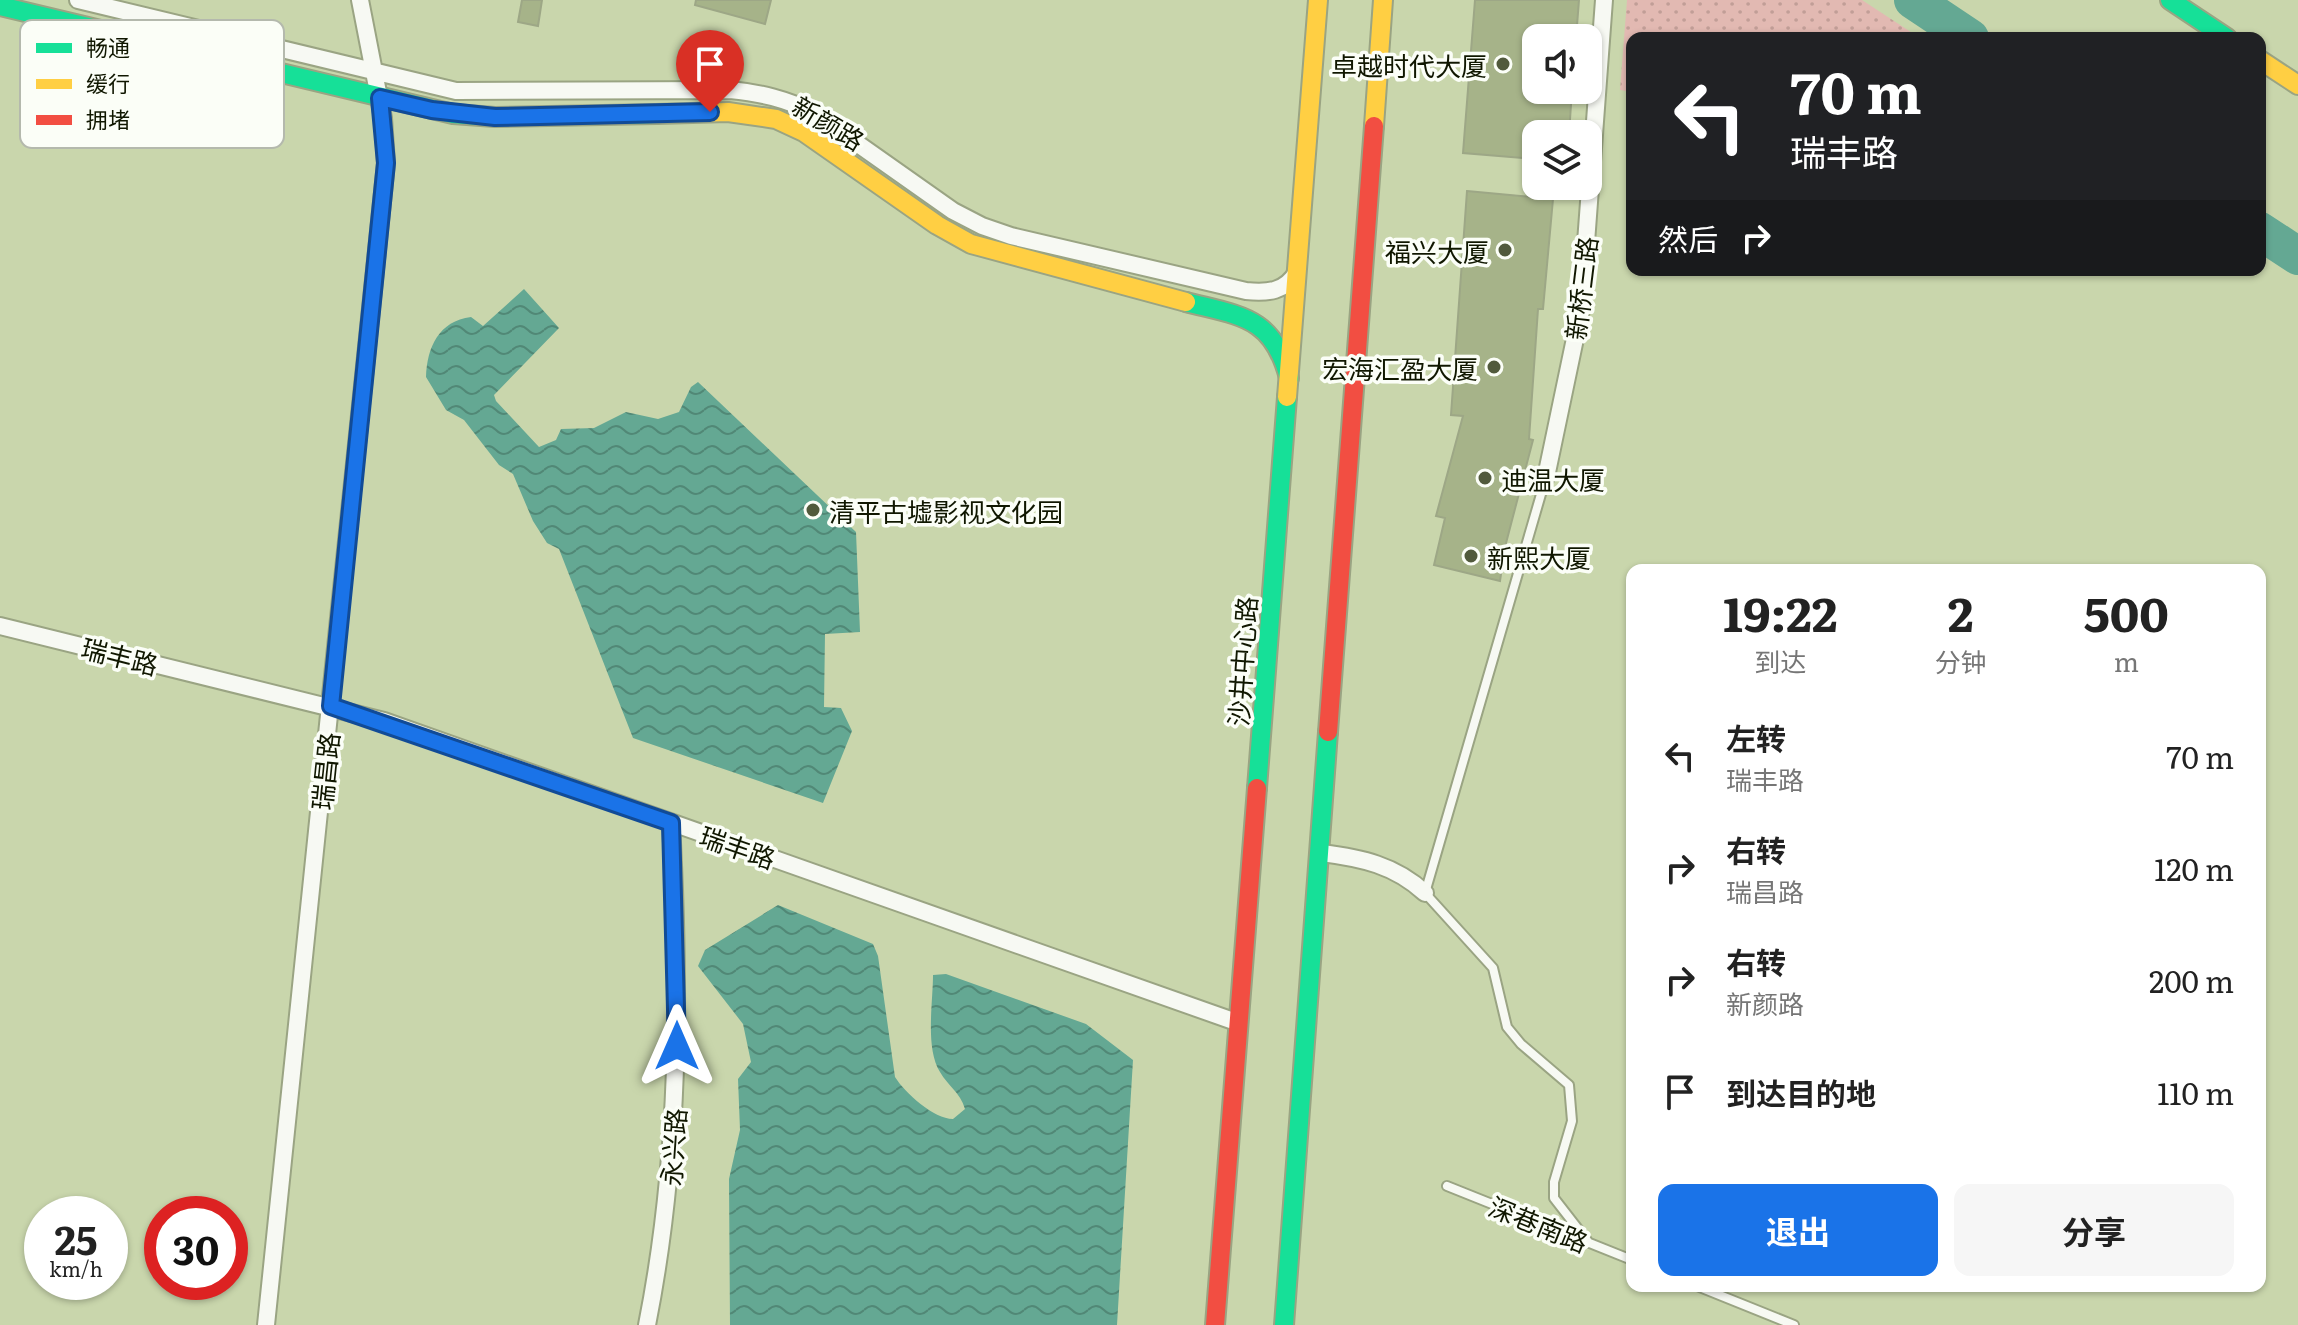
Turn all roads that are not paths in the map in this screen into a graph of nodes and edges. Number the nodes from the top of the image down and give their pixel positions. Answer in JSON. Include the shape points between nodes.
{"nodes":[{"id":1,"x":78,"y":0,"type":"edge"},
{"id":2,"x":360,"y":0,"type":"edge"},
{"id":3,"x":1318,"y":0,"type":"edge"},
{"id":4,"x":1383,"y":0,"type":"edge"},
{"id":5,"x":1604,"y":0,"type":"edge"},
{"id":6,"x":2170,"y":0,"type":"edge"},
{"id":7,"x":0,"y":6,"type":"edge"},
{"id":8,"x":58,"y":20,"type":"edge"},
{"id":9,"x":159,"y":20,"type":"edge"},
{"id":10,"x":2218,"y":32,"type":"edge"},
{"id":11,"x":284,"y":51,"type":"edge"},
{"id":12,"x":2266,"y":64,"type":"edge"},
{"id":13,"x":376,"y":74,"type":"junction"},
{"id":14,"x":284,"y":75,"type":"edge"},
{"id":15,"x":2298,"y":85,"type":"edge"},
{"id":16,"x":380,"y":98,"type":"junction"},
{"id":17,"x":1297,"y":270,"type":"junction"},
{"id":18,"x":1289,"y":378,"type":"junction"},
{"id":19,"x":1546,"y":477,"type":"joint"},
{"id":20,"x":0,"y":626,"type":"edge"},
{"id":21,"x":331,"y":706,"type":"junction"},
{"id":22,"x":671,"y":823,"type":"junction"},
{"id":23,"x":1322,"y":853,"type":"junction"},
{"id":24,"x":1425,"y":893,"type":"junction"},
{"id":25,"x":1239,"y":1023,"type":"junction"},
{"id":26,"x":1447,"y":1186,"type":"dead end"},
{"id":27,"x":1589,"y":1243,"type":"junction"},
{"id":28,"x":1626,"y":1258,"type":"edge"},
{"id":29,"x":1712,"y":1292,"type":"edge"},
{"id":30,"x":266,"y":1325,"type":"edge"},
{"id":31,"x":647,"y":1325,"type":"edge"},
{"id":32,"x":1215,"y":1325,"type":"edge"},
{"id":33,"x":1284,"y":1325,"type":"edge"},
{"id":34,"x":1794,"y":1325,"type":"edge"}],
"edges":[{"from":1,"to":9,"type":"street","name":"新颜路"},
{"from":2,"to":13,"type":"street","name":"瑞昌路"},
{"from":3,"to":17,"type":"street","name":"沙井中心路"},
{"from":4,"to":23,"type":"street"},
{"from":5,"to":19,"type":"street","name":"新桥三路","via":[[1581,310]]},
{"from":6,"to":10,"type":"street"},
{"from":7,"to":8,"type":"street","name":"新颜路"},
{"from":11,"to":13,"type":"street","name":"新颜路"},
{"from":12,"to":15,"type":"street"},
{"from":13,"to":16,"type":"street","name":"瑞昌路"},
{"from":13,"to":17,"type":"street","name":"新颜路","via":[[456,91],[762,94],[814,113],[953,211],[1011,236],[1246,291],[1278,290]]},
{"from":14,"to":16,"type":"street","name":"新颜路"},
{"from":16,"to":18,"type":"street","name":"新颜路","via":[[495,117],[728,112],[776,119],[804,132],[971,244],[1253,320],[1282,351]]},
{"from":16,"to":21,"type":"street","name":"瑞昌路","via":[[386,163]]},
{"from":17,"to":18,"type":"street","name":"沙井中心路"},
{"from":18,"to":25,"type":"street","name":"沙井中心路"},
{"from":19,"to":24,"type":"lane"},
{"from":20,"to":21,"type":"street","name":"瑞丰路"},
{"from":21,"to":22,"type":"street","name":"瑞丰路"},
{"from":21,"to":30,"type":"street","name":"瑞昌路"},
{"from":22,"to":25,"type":"street","name":"瑞丰路"},
{"from":22,"to":31,"type":"street","name":"永兴路","via":[[676,1096],[663,1245]]},
{"from":23,"to":24,"type":"street","via":[[1361,858],[1394,870]]},
{"from":23,"to":33,"type":"street"},
{"from":24,"to":27,"type":"lane","via":[[1493,968],[1507,1027],[1569,1085],[1572,1121],[1554,1198]]},
{"from":25,"to":32,"type":"street","name":"沙井中心路"},
{"from":26,"to":27,"type":"lane","name":"深巷南路"},
{"from":27,"to":28,"type":"lane","name":"深巷南路"},
{"from":29,"to":34,"type":"lane"}]}
